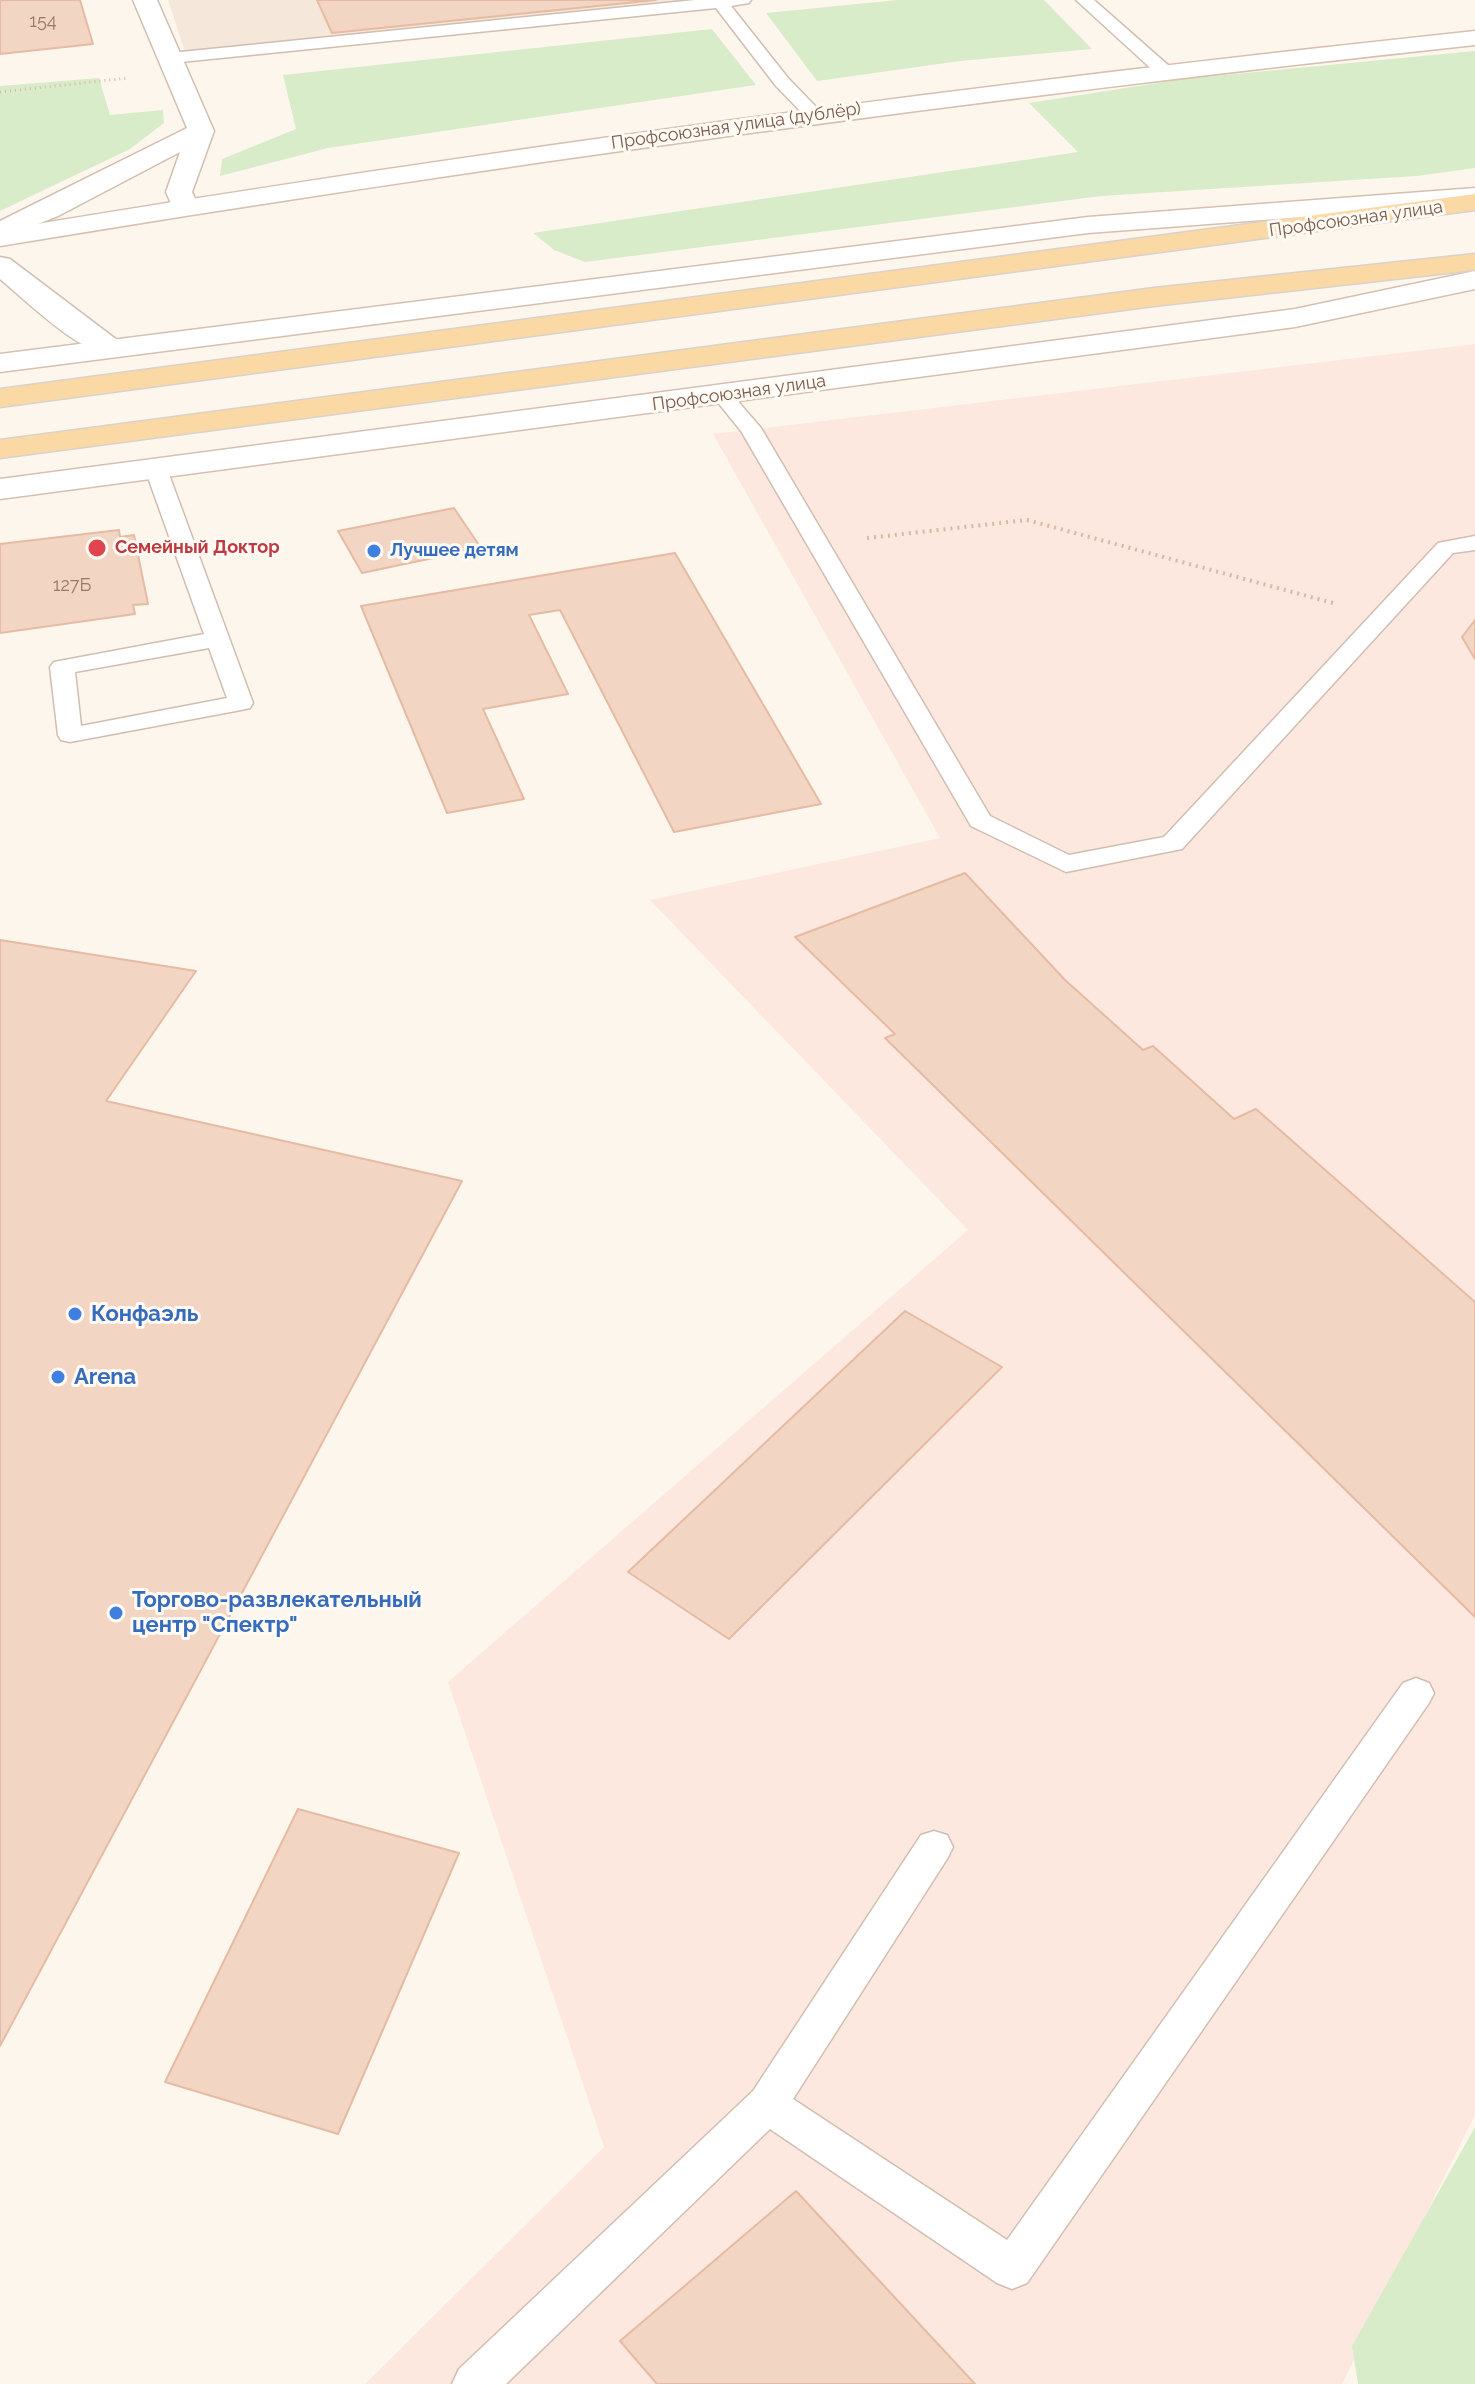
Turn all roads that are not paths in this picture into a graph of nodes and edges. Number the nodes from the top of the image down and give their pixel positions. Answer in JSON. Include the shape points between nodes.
{"nodes":[{"id":1,"x":145,"y":0,"type":"edge"},
{"id":2,"x":743,"y":0,"type":"edge"},
{"id":3,"x":1084,"y":0,"type":"edge"},
{"id":4,"x":719,"y":1,"type":"edge"},
{"id":5,"x":1475,"y":38,"type":"edge"},
{"id":6,"x":171,"y":58,"type":"junction"},
{"id":7,"x":1163,"y":70,"type":"junction"},
{"id":8,"x":813,"y":114,"type":"junction"},
{"id":9,"x":201,"y":131,"type":"junction"},
{"id":10,"x":1475,"y":199,"type":"edge"},
{"id":11,"x":185,"y":207,"type":"junction"},
{"id":12,"x":0,"y":231,"type":"edge"},
{"id":13,"x":0,"y":238,"type":"edge"},
{"id":14,"x":1475,"y":262,"type":"edge"},
{"id":15,"x":0,"y":265,"type":"edge"},
{"id":16,"x":1475,"y":280,"type":"edge"},
{"id":17,"x":114,"y":349,"type":"junction"},
{"id":18,"x":0,"y":363,"type":"edge"},
{"id":19,"x":722,"y":395,"type":"junction"},
{"id":20,"x":0,"y":398,"type":"edge"},
{"id":21,"x":0,"y":449,"type":"edge"},
{"id":22,"x":156,"y":469,"type":"junction"},
{"id":23,"x":0,"y":489,"type":"edge"},
{"id":24,"x":1475,"y":543,"type":"edge"},
{"id":25,"x":217,"y":639,"type":"junction"},
{"id":26,"x":1416,"y":1693,"type":"dead end"},
{"id":27,"x":934,"y":1847,"type":"dead end"},
{"id":28,"x":767,"y":2104,"type":"junction"},
{"id":29,"x":474,"y":2384,"type":"edge"}],
"edges":[{"from":1,"to":6,"type":"main road"},
{"from":2,"to":4,"type":"lane"},
{"from":3,"to":7,"type":"lane"},
{"from":4,"to":6,"type":"lane"},
{"from":4,"to":8,"type":"lane"},
{"from":5,"to":7,"type":"main road","name":"Профсоюзная улица (дублёр)"},
{"from":6,"to":9,"type":"main road"},
{"from":7,"to":8,"type":"main road","name":"Профсоюзная улица (дублёр)"},
{"from":8,"to":11,"type":"main road","name":"Профсоюзная улица (дублёр)"},
{"from":9,"to":11,"type":"main road","via":[[179,192]]},
{"from":9,"to":12,"type":"main road"},
{"from":10,"to":17,"type":"main road","name":"Профсоюзная улица","via":[[1088,225]]},
{"from":10,"to":20,"type":"main road","name":"Профсоюзная улица"},
{"from":11,"to":13,"type":"main road","name":"Профсоюзная улица (дублёр)"},
{"from":14,"to":21,"type":"main road","name":"Профсоюзная улица","via":[[1138,299]]},
{"from":15,"to":17,"type":"main road","via":[[88,335]]},
{"from":16,"to":19,"type":"main road","name":"Профсоюзная улица","via":[[1295,318]]},
{"from":17,"to":18,"type":"main road","name":"Профсоюзная улица"},
{"from":19,"to":22,"type":"main road","name":"Профсоюзная улица"},
{"from":19,"to":24,"type":"lane","via":[[750,428],[980,821],[1066,864],[1173,843],[1446,548]]},
{"from":22,"to":23,"type":"main road","name":"Профсоюзная улица"},
{"from":22,"to":25,"type":"lane"},
{"from":25,"to":25,"type":"lane","via":[[241,703],[70,735],[62,667]]},
{"from":26,"to":28,"type":"lane","via":[[1012,2268]]},
{"from":27,"to":28,"type":"lane"},
{"from":28,"to":29,"type":"lane"}]}
